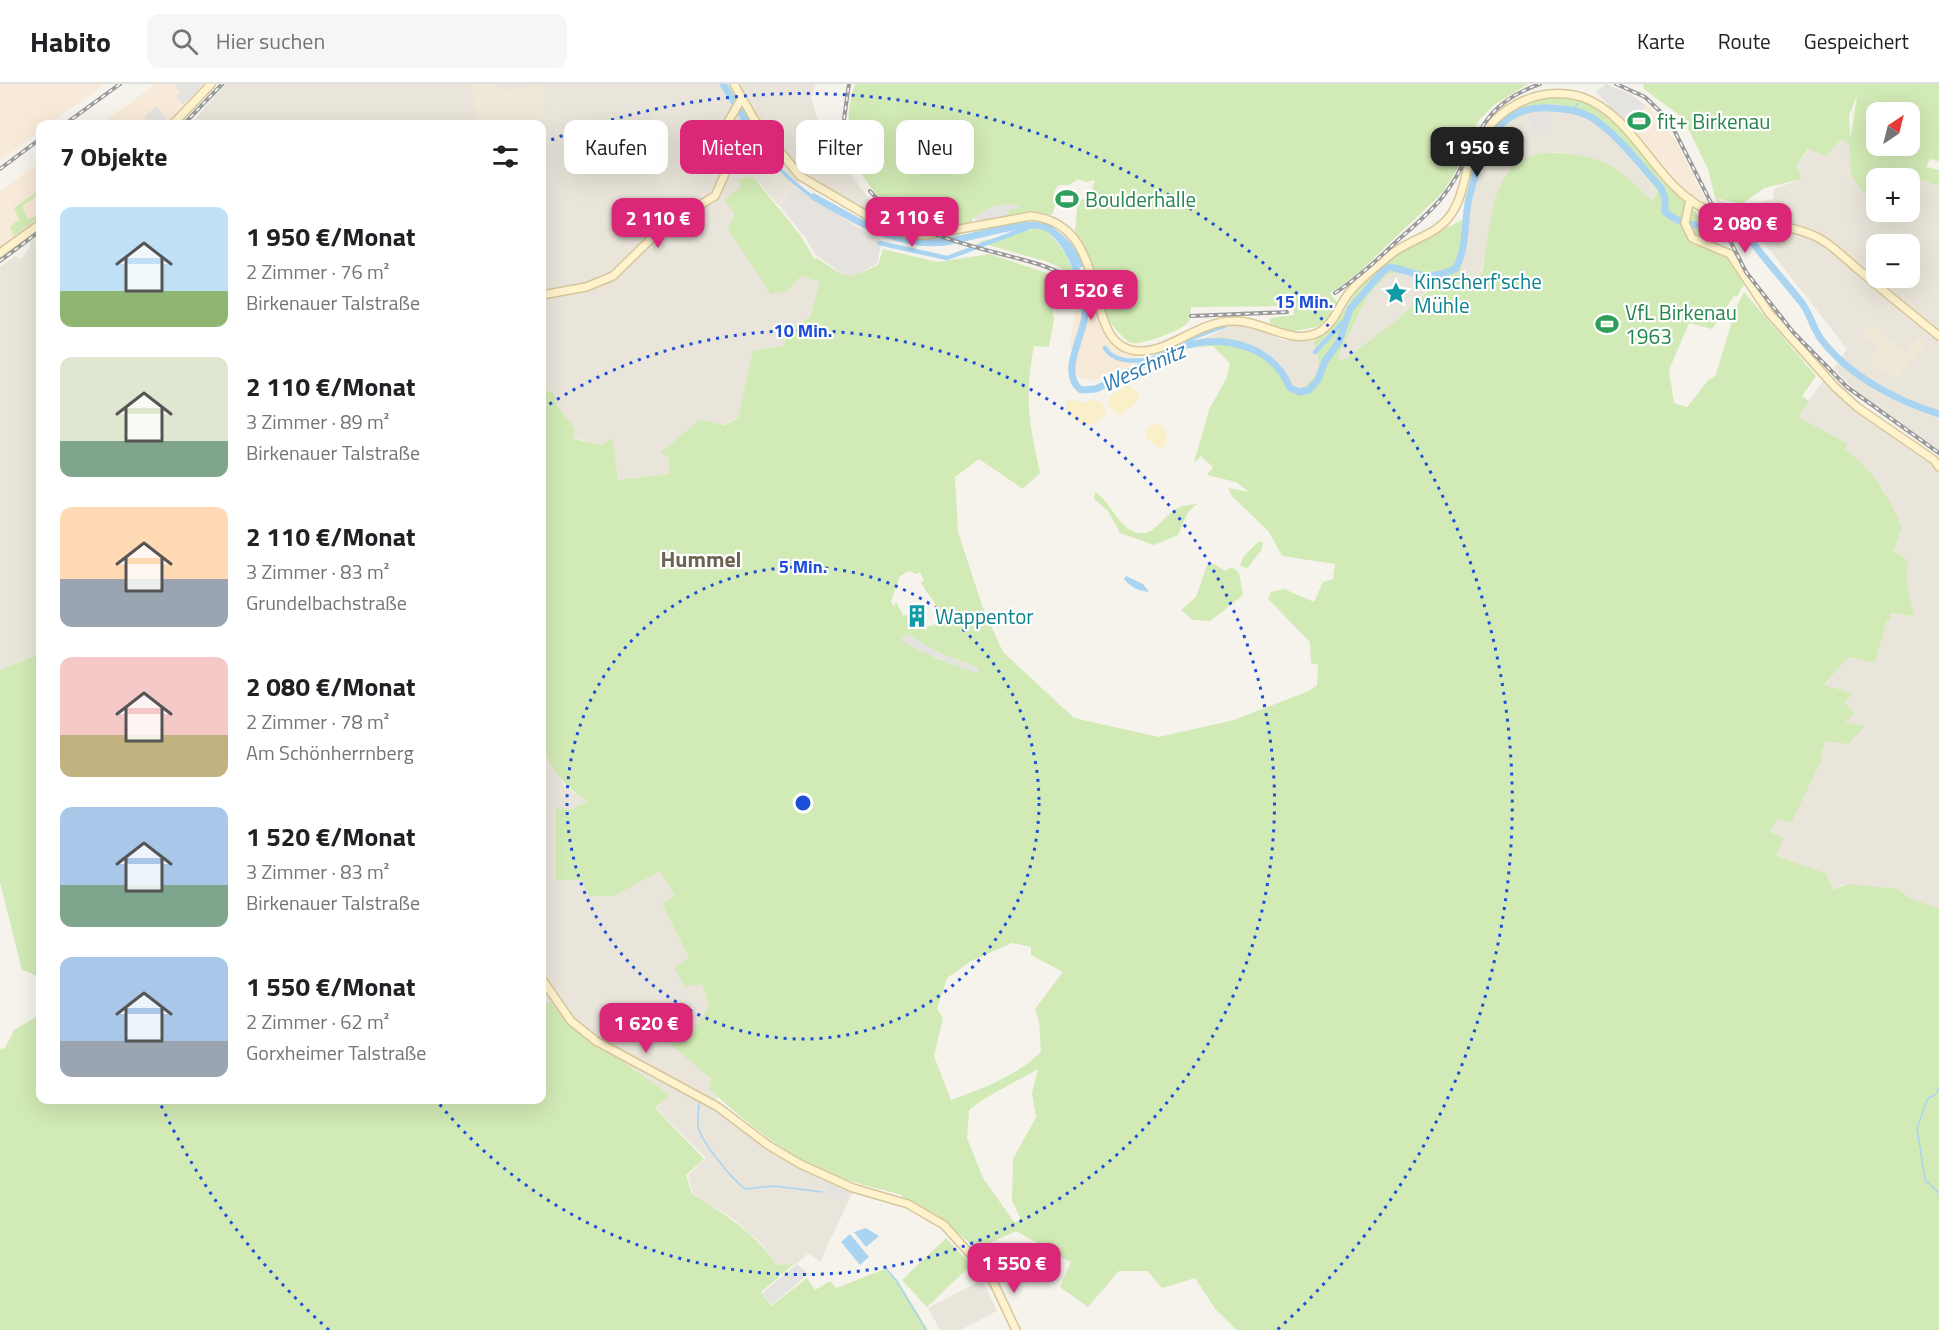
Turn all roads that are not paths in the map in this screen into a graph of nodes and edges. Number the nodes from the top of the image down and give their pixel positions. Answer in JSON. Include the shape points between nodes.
{"nodes":[{"id":1,"x":211,"y":84,"type":"edge"},
{"id":2,"x":734,"y":84,"type":"edge"},
{"id":3,"x":741,"y":99,"type":"junction"},
{"id":4,"x":748,"y":112,"type":"junction"},
{"id":5,"x":732,"y":113,"type":"junction"},
{"id":6,"x":177,"y":120,"type":"edge"},
{"id":7,"x":1689,"y":208,"type":"junction"},
{"id":8,"x":36,"y":227,"type":"edge"},
{"id":9,"x":0,"y":253,"type":"edge"},
{"id":10,"x":546,"y":295,"type":"edge"},
{"id":11,"x":1939,"y":336,"type":"edge"},
{"id":12,"x":1939,"y":467,"type":"edge"},
{"id":13,"x":546,"y":985,"type":"edge"},
{"id":14,"x":1016,"y":1330,"type":"edge"}],
"edges":[{"from":1,"to":6,"type":"main road"},
{"from":2,"to":3,"type":"main road"},
{"from":3,"to":4,"type":"main road"},
{"from":3,"to":5,"type":"main road"},
{"from":4,"to":5,"type":"main road"},
{"from":4,"to":7,"type":"main road","via":[[800,176],[901,233],[927,235],[1022,216],[1047,218],[1063,226],[1082,247],[1107,329],[1121,345],[1143,351],[1204,326],[1229,321],[1258,324],[1296,337],[1321,331],[1351,290],[1381,262],[1449,219],[1473,153],[1494,119],[1533,95],[1558,92],[1603,108]]},
{"from":5,"to":10,"type":"main road","via":[[726,133],[724,180],[715,196],[663,227],[613,276],[586,287]]},
{"from":7,"to":11,"type":"main road","via":[[1816,237]]},
{"from":7,"to":12,"type":"main road","via":[[1687,230],[1698,242],[1730,254],[1762,304],[1824,376],[1857,407],[1920,449]]},
{"from":8,"to":9,"type":"main road"},
{"from":13,"to":14,"type":"main road","via":[[564,1013],[596,1041],[718,1107],[790,1159],[853,1188],[908,1204],[945,1226],[991,1276]]}]}
